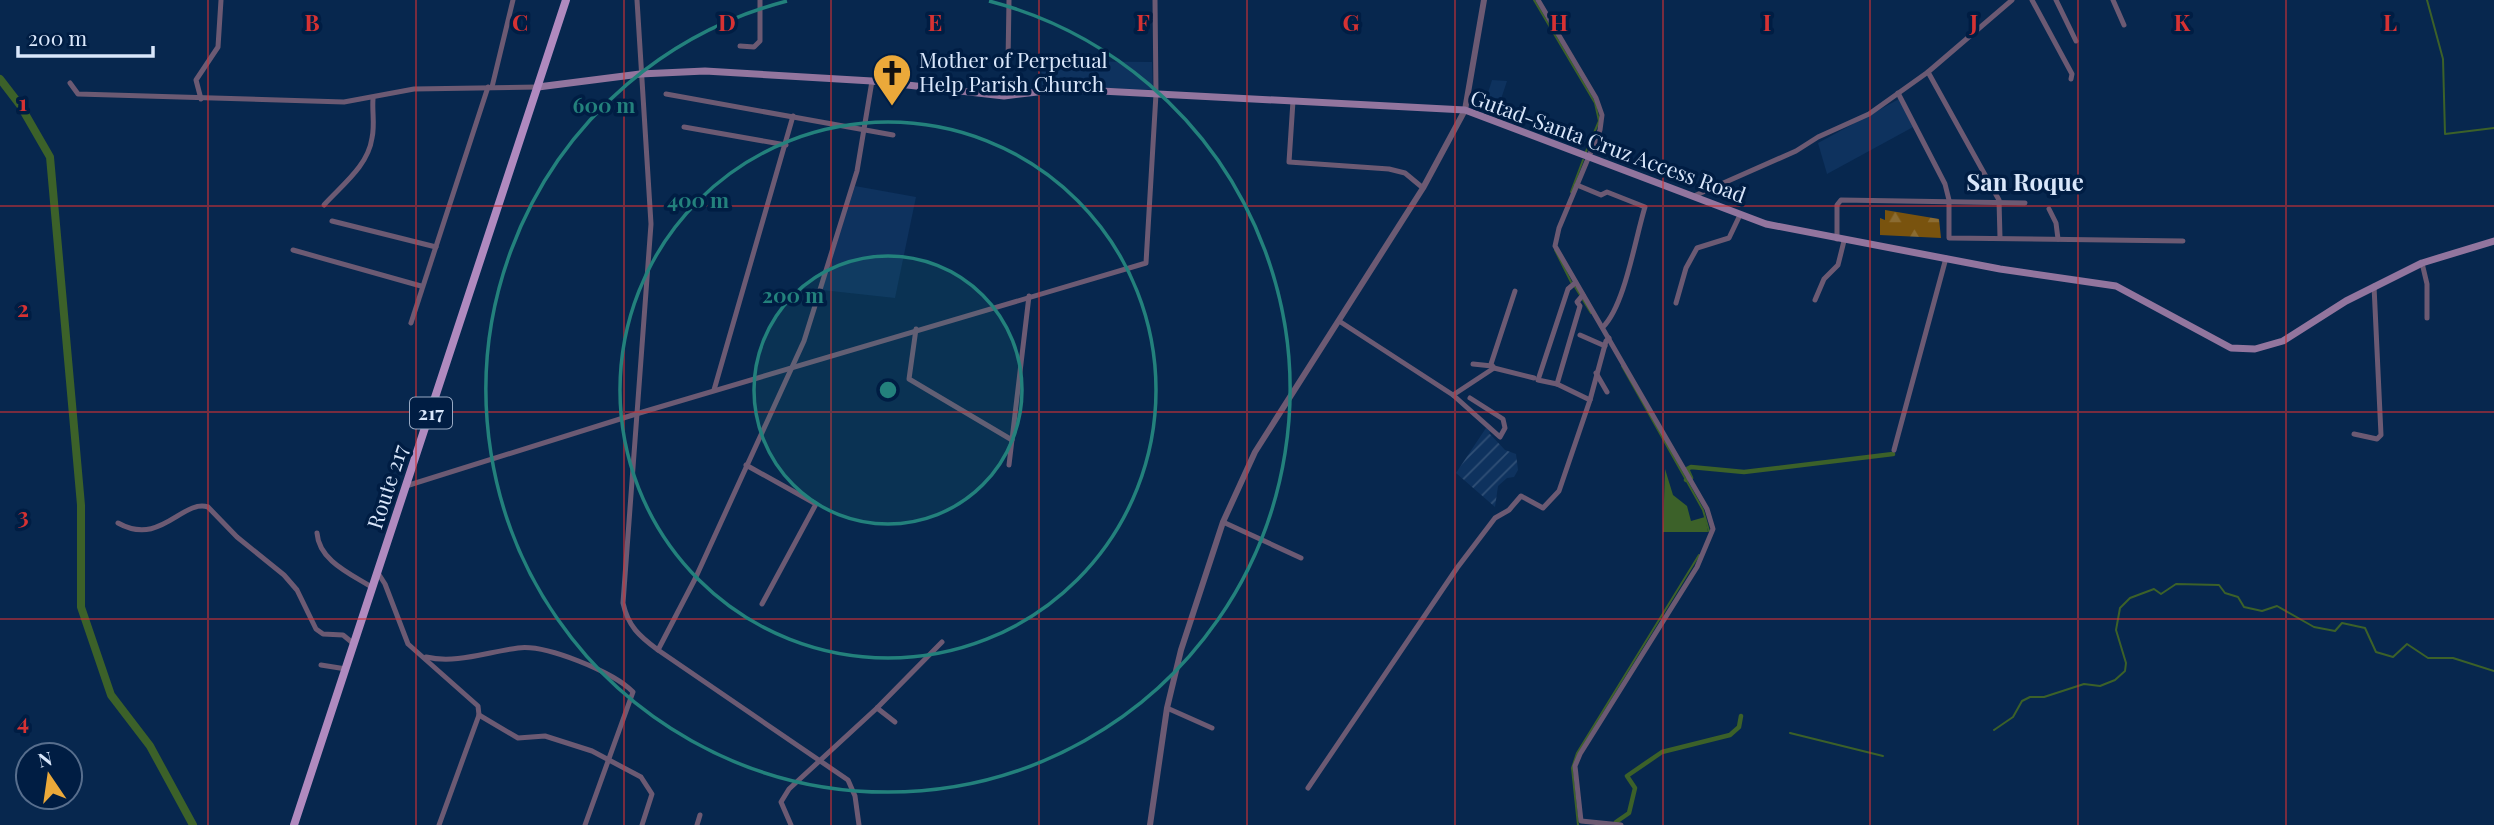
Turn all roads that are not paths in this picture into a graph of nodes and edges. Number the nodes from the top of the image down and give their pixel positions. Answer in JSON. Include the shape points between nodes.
{"nodes":[{"id":1,"x":221,"y":0,"type":"edge"},
{"id":2,"x":513,"y":0,"type":"edge"},
{"id":3,"x":566,"y":0,"type":"edge"},
{"id":4,"x":637,"y":0,"type":"edge"},
{"id":5,"x":760,"y":0,"type":"edge"},
{"id":6,"x":1009,"y":0,"type":"edge"},
{"id":7,"x":1155,"y":0,"type":"edge"},
{"id":8,"x":1484,"y":0,"type":"edge"},
{"id":9,"x":1538,"y":0,"type":"edge"},
{"id":10,"x":2012,"y":0,"type":"edge"},
{"id":11,"x":2032,"y":0,"type":"edge"},
{"id":12,"x":2056,"y":0,"type":"edge"},
{"id":13,"x":2113,"y":0,"type":"edge"},
{"id":14,"x":2124,"y":25,"type":"dead end"},
{"id":15,"x":2076,"y":41,"type":"dead end"},
{"id":16,"x":740,"y":46,"type":"dead end"},
{"id":17,"x":1008,"y":62,"type":"dead end"},
{"id":18,"x":1928,"y":72,"type":"junction"},
{"id":19,"x":640,"y":74,"type":"junction"},
{"id":20,"x":2071,"y":79,"type":"dead end"},
{"id":21,"x":872,"y":81,"type":"junction"},
{"id":22,"x":70,"y":83,"type":"dead end"},
{"id":23,"x":490,"y":87,"type":"junction"},
{"id":24,"x":538,"y":87,"type":"junction"},
{"id":25,"x":1898,"y":93,"type":"junction"},
{"id":26,"x":666,"y":94,"type":"dead end"},
{"id":27,"x":1156,"y":94,"type":"junction"},
{"id":28,"x":201,"y":99,"type":"junction"},
{"id":29,"x":373,"y":99,"type":"junction"},
{"id":30,"x":1293,"y":101,"type":"junction"},
{"id":31,"x":1465,"y":110,"type":"junction"},
{"id":32,"x":793,"y":116,"type":"junction"},
{"id":33,"x":684,"y":127,"type":"dead end"},
{"id":34,"x":866,"y":131,"type":"junction"},
{"id":35,"x":893,"y":135,"type":"dead end"},
{"id":36,"x":786,"y":145,"type":"junction"},
{"id":37,"x":1588,"y":156,"type":"junction"},
{"id":38,"x":1577,"y":185,"type":"junction"},
{"id":39,"x":1423,"y":188,"type":"junction"},
{"id":40,"x":1694,"y":196,"type":"junction"},
{"id":41,"x":1949,"y":200,"type":"junction"},
{"id":42,"x":1999,"y":200,"type":"junction"},
{"id":43,"x":2025,"y":202,"type":"dead end"},
{"id":44,"x":324,"y":205,"type":"dead end"},
{"id":45,"x":2049,"y":209,"type":"dead end"},
{"id":46,"x":1740,"y":215,"type":"junction"},
{"id":47,"x":332,"y":221,"type":"dead end"},
{"id":48,"x":2000,"y":238,"type":"junction"},
{"id":49,"x":2058,"y":239,"type":"junction"},
{"id":50,"x":1840,"y":240,"type":"junction"},
{"id":51,"x":2183,"y":241,"type":"dead end"},
{"id":52,"x":2494,"y":242,"type":"edge"},
{"id":53,"x":436,"y":247,"type":"junction"},
{"id":54,"x":293,"y":250,"type":"dead end"},
{"id":55,"x":1946,"y":258,"type":"junction"},
{"id":56,"x":2422,"y":263,"type":"junction"},
{"id":57,"x":1576,"y":283,"type":"junction"},
{"id":58,"x":422,"y":286,"type":"junction"},
{"id":59,"x":2374,"y":286,"type":"junction"},
{"id":60,"x":1515,"y":290,"type":"dead end"},
{"id":61,"x":1583,"y":295,"type":"junction"},
{"id":62,"x":1029,"y":296,"type":"junction"},
{"id":63,"x":1815,"y":300,"type":"dead end"},
{"id":64,"x":1676,"y":303,"type":"dead end"},
{"id":65,"x":2427,"y":318,"type":"dead end"},
{"id":66,"x":1339,"y":321,"type":"junction"},
{"id":67,"x":411,"y":323,"type":"dead end"},
{"id":68,"x":1603,"y":327,"type":"junction"},
{"id":69,"x":916,"y":329,"type":"junction"},
{"id":70,"x":1580,"y":335,"type":"dead end"},
{"id":71,"x":1609,"y":338,"type":"junction"},
{"id":72,"x":1605,"y":346,"type":"junction"},
{"id":73,"x":1473,"y":364,"type":"dead end"},
{"id":74,"x":793,"y":367,"type":"junction"},
{"id":75,"x":1494,"y":368,"type":"junction"},
{"id":76,"x":1596,"y":373,"type":"junction"},
{"id":77,"x":1534,"y":379,"type":"dead end"},
{"id":78,"x":1557,"y":384,"type":"junction"},
{"id":79,"x":714,"y":390,"type":"junction"},
{"id":80,"x":1606,"y":392,"type":"dead end"},
{"id":81,"x":1453,"y":395,"type":"junction"},
{"id":82,"x":1470,"y":398,"type":"dead end"},
{"id":83,"x":1590,"y":400,"type":"junction"},
{"id":84,"x":636,"y":414,"type":"junction"},
{"id":85,"x":2354,"y":434,"type":"dead end"},
{"id":86,"x":1012,"y":440,"type":"junction"},
{"id":87,"x":1894,"y":450,"type":"dead end"},
{"id":88,"x":746,"y":465,"type":"junction"},
{"id":89,"x":1009,"y":465,"type":"dead end"},
{"id":90,"x":406,"y":486,"type":"junction"},
{"id":91,"x":1223,"y":522,"type":"junction"},
{"id":92,"x":118,"y":523,"type":"dead end"},
{"id":93,"x":317,"y":533,"type":"dead end"},
{"id":94,"x":1301,"y":558,"type":"dead end"},
{"id":95,"x":378,"y":573,"type":"junction"},
{"id":96,"x":373,"y":588,"type":"junction"},
{"id":97,"x":762,"y":604,"type":"dead end"},
{"id":98,"x":942,"y":642,"type":"dead end"},
{"id":99,"x":354,"y":644,"type":"junction"},
{"id":100,"x":658,"y":650,"type":"junction"},
{"id":101,"x":435,"y":662,"type":"junction"},
{"id":102,"x":321,"y":665,"type":"dead end"},
{"id":103,"x":346,"y":669,"type":"junction"},
{"id":104,"x":877,"y":708,"type":"junction"},
{"id":105,"x":1167,"y":708,"type":"junction"},
{"id":106,"x":479,"y":715,"type":"junction"},
{"id":107,"x":895,"y":723,"type":"dead end"},
{"id":108,"x":1212,"y":728,"type":"dead end"},
{"id":109,"x":607,"y":761,"type":"junction"},
{"id":110,"x":818,"y":761,"type":"junction"},
{"id":111,"x":1308,"y":788,"type":"dead end"},
{"id":112,"x":700,"y":815,"type":"dead end"},
{"id":113,"x":1581,"y":823,"type":"edge"},
{"id":114,"x":294,"y":825,"type":"edge"},
{"id":115,"x":439,"y":825,"type":"edge"},
{"id":116,"x":585,"y":825,"type":"edge"},
{"id":117,"x":642,"y":825,"type":"edge"},
{"id":118,"x":697,"y":825,"type":"edge"},
{"id":119,"x":791,"y":825,"type":"edge"},
{"id":120,"x":859,"y":825,"type":"edge"},
{"id":121,"x":1150,"y":825,"type":"edge"},
{"id":122,"x":1621,"y":825,"type":"edge"}],
"edges":[{"from":1,"to":28,"type":"street","via":[[218,47],[196,80]]},
{"from":2,"to":23,"type":"street"},
{"from":3,"to":24,"type":"main road","name":"Route 217","number":"217"},
{"from":4,"to":19,"type":"street"},
{"from":5,"to":16,"type":"street","via":[[760,41],[754,47]]},
{"from":6,"to":17,"type":"street"},
{"from":7,"to":27,"type":"street"},
{"from":8,"to":31,"type":"street"},
{"from":9,"to":37,"type":"street","via":[[1602,115]]},
{"from":10,"to":18,"type":"street"},
{"from":11,"to":20,"type":"street"},
{"from":12,"to":15,"type":"street"},
{"from":13,"to":14,"type":"street"},
{"from":18,"to":25,"type":"street"},
{"from":18,"to":42,"type":"street"},
{"from":19,"to":21,"type":"main road","name":"Gutad-Santa Cruz Access Road","via":[[705,71]]},
{"from":19,"to":24,"type":"main road","name":"Gutad-Santa Cruz Access Road"},
{"from":19,"to":84,"type":"street","via":[[651,224]]},
{"from":21,"to":27,"type":"main road","name":"Gutad-Santa Cruz Access Road","via":[[1004,96],[1063,89]]},
{"from":21,"to":34,"type":"street"},
{"from":22,"to":28,"type":"street","via":[[78,94]]},
{"from":23,"to":24,"type":"street"},
{"from":23,"to":29,"type":"street","via":[[414,89]]},
{"from":23,"to":53,"type":"street"},
{"from":24,"to":90,"type":"main road","name":"Route 217","number":"217"},
{"from":25,"to":40,"type":"street","via":[[1842,129]]},
{"from":25,"to":41,"type":"street"},
{"from":26,"to":32,"type":"street"},
{"from":27,"to":30,"type":"main road","name":"Gutad-Santa Cruz Access Road"},
{"from":27,"to":62,"type":"street","via":[[1146,263]]},
{"from":28,"to":29,"type":"street"},
{"from":29,"to":44,"type":"street","via":[[368,151]]},
{"from":30,"to":31,"type":"main road","name":"Gutad-Santa Cruz Access Road"},
{"from":30,"to":39,"type":"street","via":[[1289,162],[1388,169],[1405,173]]},
{"from":31,"to":37,"type":"main road","name":"Gutad-Santa Cruz Access Road"},
{"from":31,"to":39,"type":"street"},
{"from":32,"to":34,"type":"street"},
{"from":32,"to":36,"type":"street"},
{"from":33,"to":36,"type":"street"},
{"from":34,"to":35,"type":"street"},
{"from":34,"to":74,"type":"street"},
{"from":36,"to":79,"type":"street"},
{"from":37,"to":38,"type":"street"},
{"from":37,"to":40,"type":"main road","name":"Gutad-Santa Cruz Access Road"},
{"from":38,"to":57,"type":"street","via":[[1555,246]]},
{"from":38,"to":68,"type":"street","via":[[1645,208],[1618,299]]},
{"from":39,"to":66,"type":"street"},
{"from":40,"to":46,"type":"main road","name":"Gutad-Santa Cruz Access Road"},
{"from":41,"to":42,"type":"street"},
{"from":41,"to":48,"type":"street","via":[[1949,238]]},
{"from":41,"to":50,"type":"street","via":[[1839,200]]},
{"from":42,"to":43,"type":"street"},
{"from":42,"to":48,"type":"street"},
{"from":45,"to":49,"type":"street"},
{"from":46,"to":50,"type":"main road","name":"Gutad-Santa Cruz Access Road"},
{"from":46,"to":64,"type":"street","via":[[1730,237],[1697,247]]},
{"from":47,"to":53,"type":"street"},
{"from":48,"to":49,"type":"street"},
{"from":49,"to":51,"type":"street"},
{"from":50,"to":55,"type":"main road","name":"Gutad-Santa Cruz Access Road"},
{"from":50,"to":63,"type":"street","via":[[1838,265],[1824,279]]},
{"from":52,"to":56,"type":"main road","name":"Gutad-Santa Cruz Access Road"},
{"from":53,"to":58,"type":"street"},
{"from":54,"to":58,"type":"street"},
{"from":55,"to":59,"type":"main road","name":"Gutad-Santa Cruz Access Road","via":[[2116,286],[2221,344],[2242,349],[2283,341]]},
{"from":55,"to":87,"type":"street"},
{"from":56,"to":59,"type":"main road","name":"Gutad-Santa Cruz Access Road"},
{"from":56,"to":65,"type":"street"},
{"from":57,"to":61,"type":"street"},
{"from":57,"to":78,"type":"street","via":[[1568,289],[1538,380]]},
{"from":58,"to":67,"type":"street"},
{"from":59,"to":85,"type":"street","via":[[2381,435],[2376,439]]},
{"from":60,"to":75,"type":"street","via":[[1494,348]]},
{"from":61,"to":68,"type":"street"},
{"from":61,"to":78,"type":"street","via":[[1577,302],[1580,306]]},
{"from":62,"to":69,"type":"street"},
{"from":62,"to":86,"type":"street"},
{"from":66,"to":81,"type":"street"},
{"from":66,"to":91,"type":"street","via":[[1255,452]]},
{"from":68,"to":71,"type":"street"},
{"from":69,"to":74,"type":"street"},
{"from":69,"to":86,"type":"street","via":[[909,379]]},
{"from":70,"to":72,"type":"street"},
{"from":71,"to":72,"type":"street"},
{"from":71,"to":113,"type":"street","via":[[1707,509],[1713,529],[1710,542],[1580,754],[1575,766]]},
{"from":72,"to":76,"type":"street"},
{"from":73,"to":75,"type":"street"},
{"from":74,"to":79,"type":"street"},
{"from":74,"to":88,"type":"street"},
{"from":75,"to":77,"type":"street"},
{"from":75,"to":81,"type":"street"},
{"from":76,"to":80,"type":"street"},
{"from":76,"to":83,"type":"street"},
{"from":78,"to":83,"type":"street"},
{"from":79,"to":84,"type":"street"},
{"from":81,"to":82,"type":"street","via":[[1500,437],[1503,419]]},
{"from":83,"to":111,"type":"street","via":[[1559,491],[1543,508],[1521,496],[1495,518]]},
{"from":84,"to":90,"type":"street"},
{"from":84,"to":100,"type":"street","via":[[623,603],[637,635]]},
{"from":86,"to":89,"type":"street"},
{"from":88,"to":97,"type":"street","via":[[816,503]]},
{"from":88,"to":100,"type":"street"},
{"from":90,"to":95,"type":"main road","name":"Route 217","number":"217"},
{"from":91,"to":94,"type":"street"},
{"from":91,"to":105,"type":"street"},
{"from":92,"to":99,"type":"street","via":[[139,531],[162,526],[192,508],[208,508],[298,590],[316,629],[342,635]]},
{"from":93,"to":96,"type":"street","via":[[319,548],[326,556]]},
{"from":95,"to":96,"type":"main road","name":"Route 217","number":"217"},
{"from":95,"to":101,"type":"street","via":[[408,644]]},
{"from":96,"to":99,"type":"main road","name":"Route 217","number":"217"},
{"from":98,"to":104,"type":"street"},
{"from":99,"to":103,"type":"main road","name":"Route 217","number":"217"},
{"from":100,"to":110,"type":"street"},
{"from":101,"to":106,"type":"street","via":[[478,706]]},
{"from":101,"to":109,"type":"street","via":[[522,647],[560,655],[625,683],[633,692]]},
{"from":102,"to":103,"type":"street"},
{"from":103,"to":114,"type":"main road","name":"Route 217","number":"217"},
{"from":104,"to":107,"type":"street"},
{"from":104,"to":110,"type":"street"},
{"from":105,"to":108,"type":"street"},
{"from":105,"to":121,"type":"street"},
{"from":106,"to":109,"type":"street","via":[[518,738],[545,736],[592,751]]},
{"from":106,"to":115,"type":"street"},
{"from":109,"to":116,"type":"street"},
{"from":109,"to":117,"type":"street","via":[[641,777],[652,794]]},
{"from":110,"to":119,"type":"street","via":[[780,802]]},
{"from":110,"to":120,"type":"street","via":[[848,780]]},
{"from":112,"to":118,"type":"street"},
{"from":113,"to":122,"type":"street"}]}
